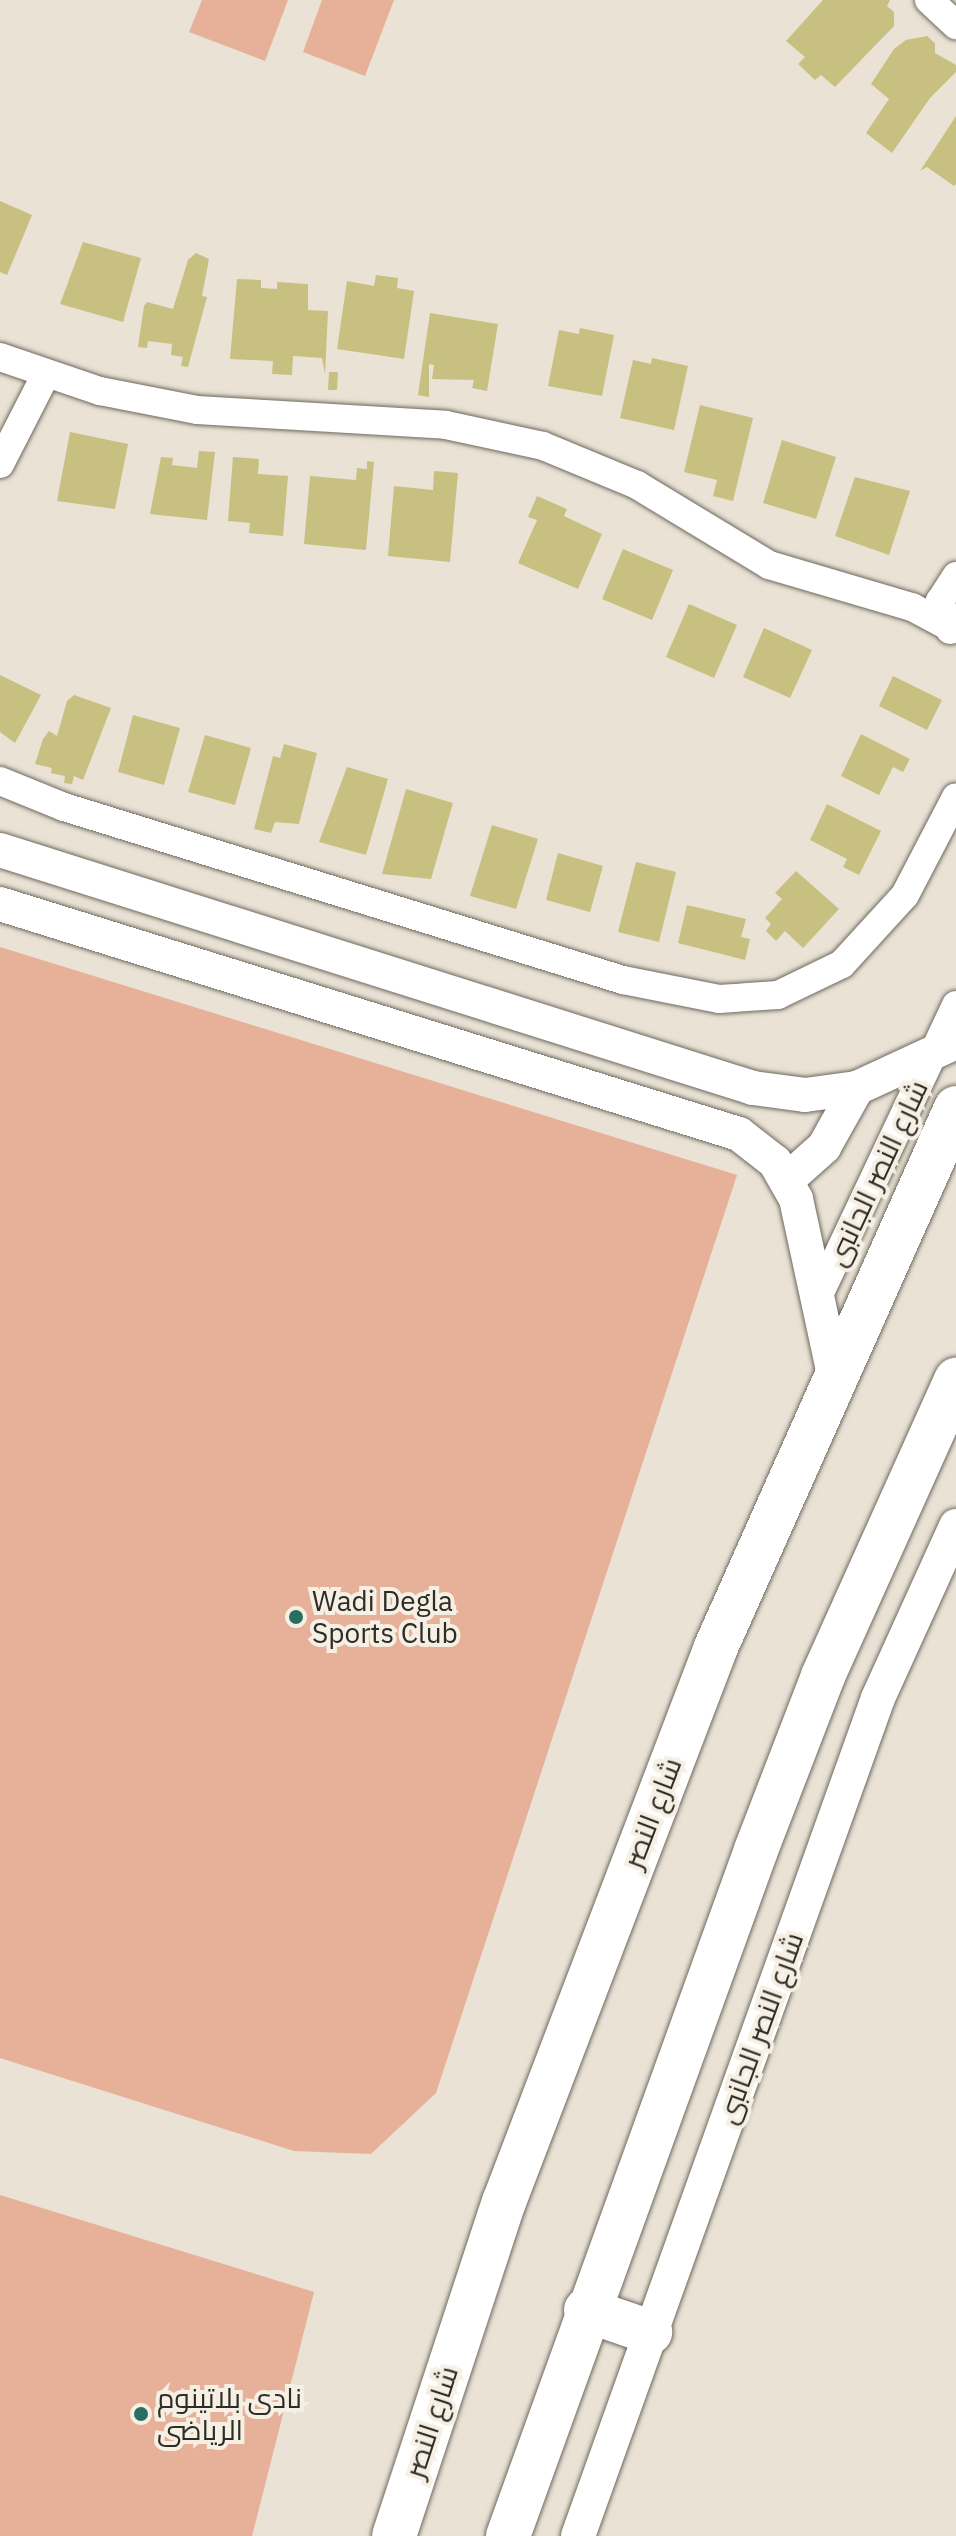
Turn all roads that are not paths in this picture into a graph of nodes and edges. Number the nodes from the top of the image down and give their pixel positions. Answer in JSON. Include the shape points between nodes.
{"nodes":[{"id":1,"x":929,"y":0,"type":"edge"},
{"id":2,"x":956,"y":25,"type":"edge"},
{"id":3,"x":0,"y":357,"type":"edge"},
{"id":4,"x":45,"y":376,"type":"junction"},
{"id":5,"x":0,"y":464,"type":"edge"},
{"id":6,"x":950,"y":583,"type":"edge"},
{"id":7,"x":898,"y":604,"type":"junction"},
{"id":8,"x":950,"y":629,"type":"edge"},
{"id":9,"x":0,"y":781,"type":"edge"},
{"id":10,"x":956,"y":797,"type":"edge"},
{"id":11,"x":0,"y":850,"type":"edge"},
{"id":12,"x":0,"y":904,"type":"edge"},
{"id":13,"x":956,"y":1005,"type":"edge"},
{"id":14,"x":945,"y":1048,"type":"edge"},
{"id":15,"x":857,"y":1088,"type":"junction"},
{"id":16,"x":956,"y":1108,"type":"edge"},
{"id":17,"x":787,"y":1180,"type":"junction"},
{"id":18,"x":818,"y":1297,"type":"junction"},
{"id":19,"x":834,"y":1375,"type":"junction"},
{"id":20,"x":956,"y":1380,"type":"edge"},
{"id":21,"x":956,"y":1526,"type":"edge"},
{"id":22,"x":945,"y":1564,"type":"edge"},
{"id":23,"x":586,"y":2310,"type":"junction"},
{"id":24,"x":650,"y":2332,"type":"junction"},
{"id":25,"x":394,"y":2536,"type":"edge"},
{"id":26,"x":508,"y":2536,"type":"edge"},
{"id":27,"x":578,"y":2536,"type":"edge"}],
"edges":[{"from":1,"to":2,"type":"street"},
{"from":3,"to":4,"type":"street"},
{"from":4,"to":5,"type":"street"},
{"from":4,"to":7,"type":"street","via":[[197,410],[497,433],[637,485],[769,565]]},
{"from":6,"to":7,"type":"street"},
{"from":6,"to":8,"type":"street","via":[[939,613]]},
{"from":7,"to":8,"type":"street"},
{"from":9,"to":10,"type":"street","via":[[64,807],[623,980],[719,999],[778,995],[842,964],[905,895]]},
{"from":11,"to":15,"type":"street","via":[[753,1088],[805,1095]]},
{"from":12,"to":17,"type":"street","via":[[739,1134],[760,1147]]},
{"from":13,"to":14,"type":"street","name":"شارع النصر الجانبى"},
{"from":14,"to":15,"type":"street"},
{"from":14,"to":18,"type":"street","name":"شارع النصر الجانبى"},
{"from":15,"to":17,"type":"street","via":[[831,1138]]},
{"from":16,"to":19,"type":"main road","name":"شارع النصر"},
{"from":17,"to":18,"type":"street"},
{"from":18,"to":19,"type":"street"},
{"from":19,"to":25,"type":"main road","name":"شارع النصر","via":[[716,1647],[504,2202]]},
{"from":20,"to":23,"type":"main road","via":[[823,1676]]},
{"from":21,"to":22,"type":"street","name":"شارع النصر الجانبى"},
{"from":22,"to":24,"type":"street","name":"شارع النصر الجانبى","via":[[878,1698]]},
{"from":23,"to":24,"type":"main road"},
{"from":23,"to":26,"type":"main road"},
{"from":24,"to":27,"type":"street","name":"شارع النصر الجانبى"}]}
